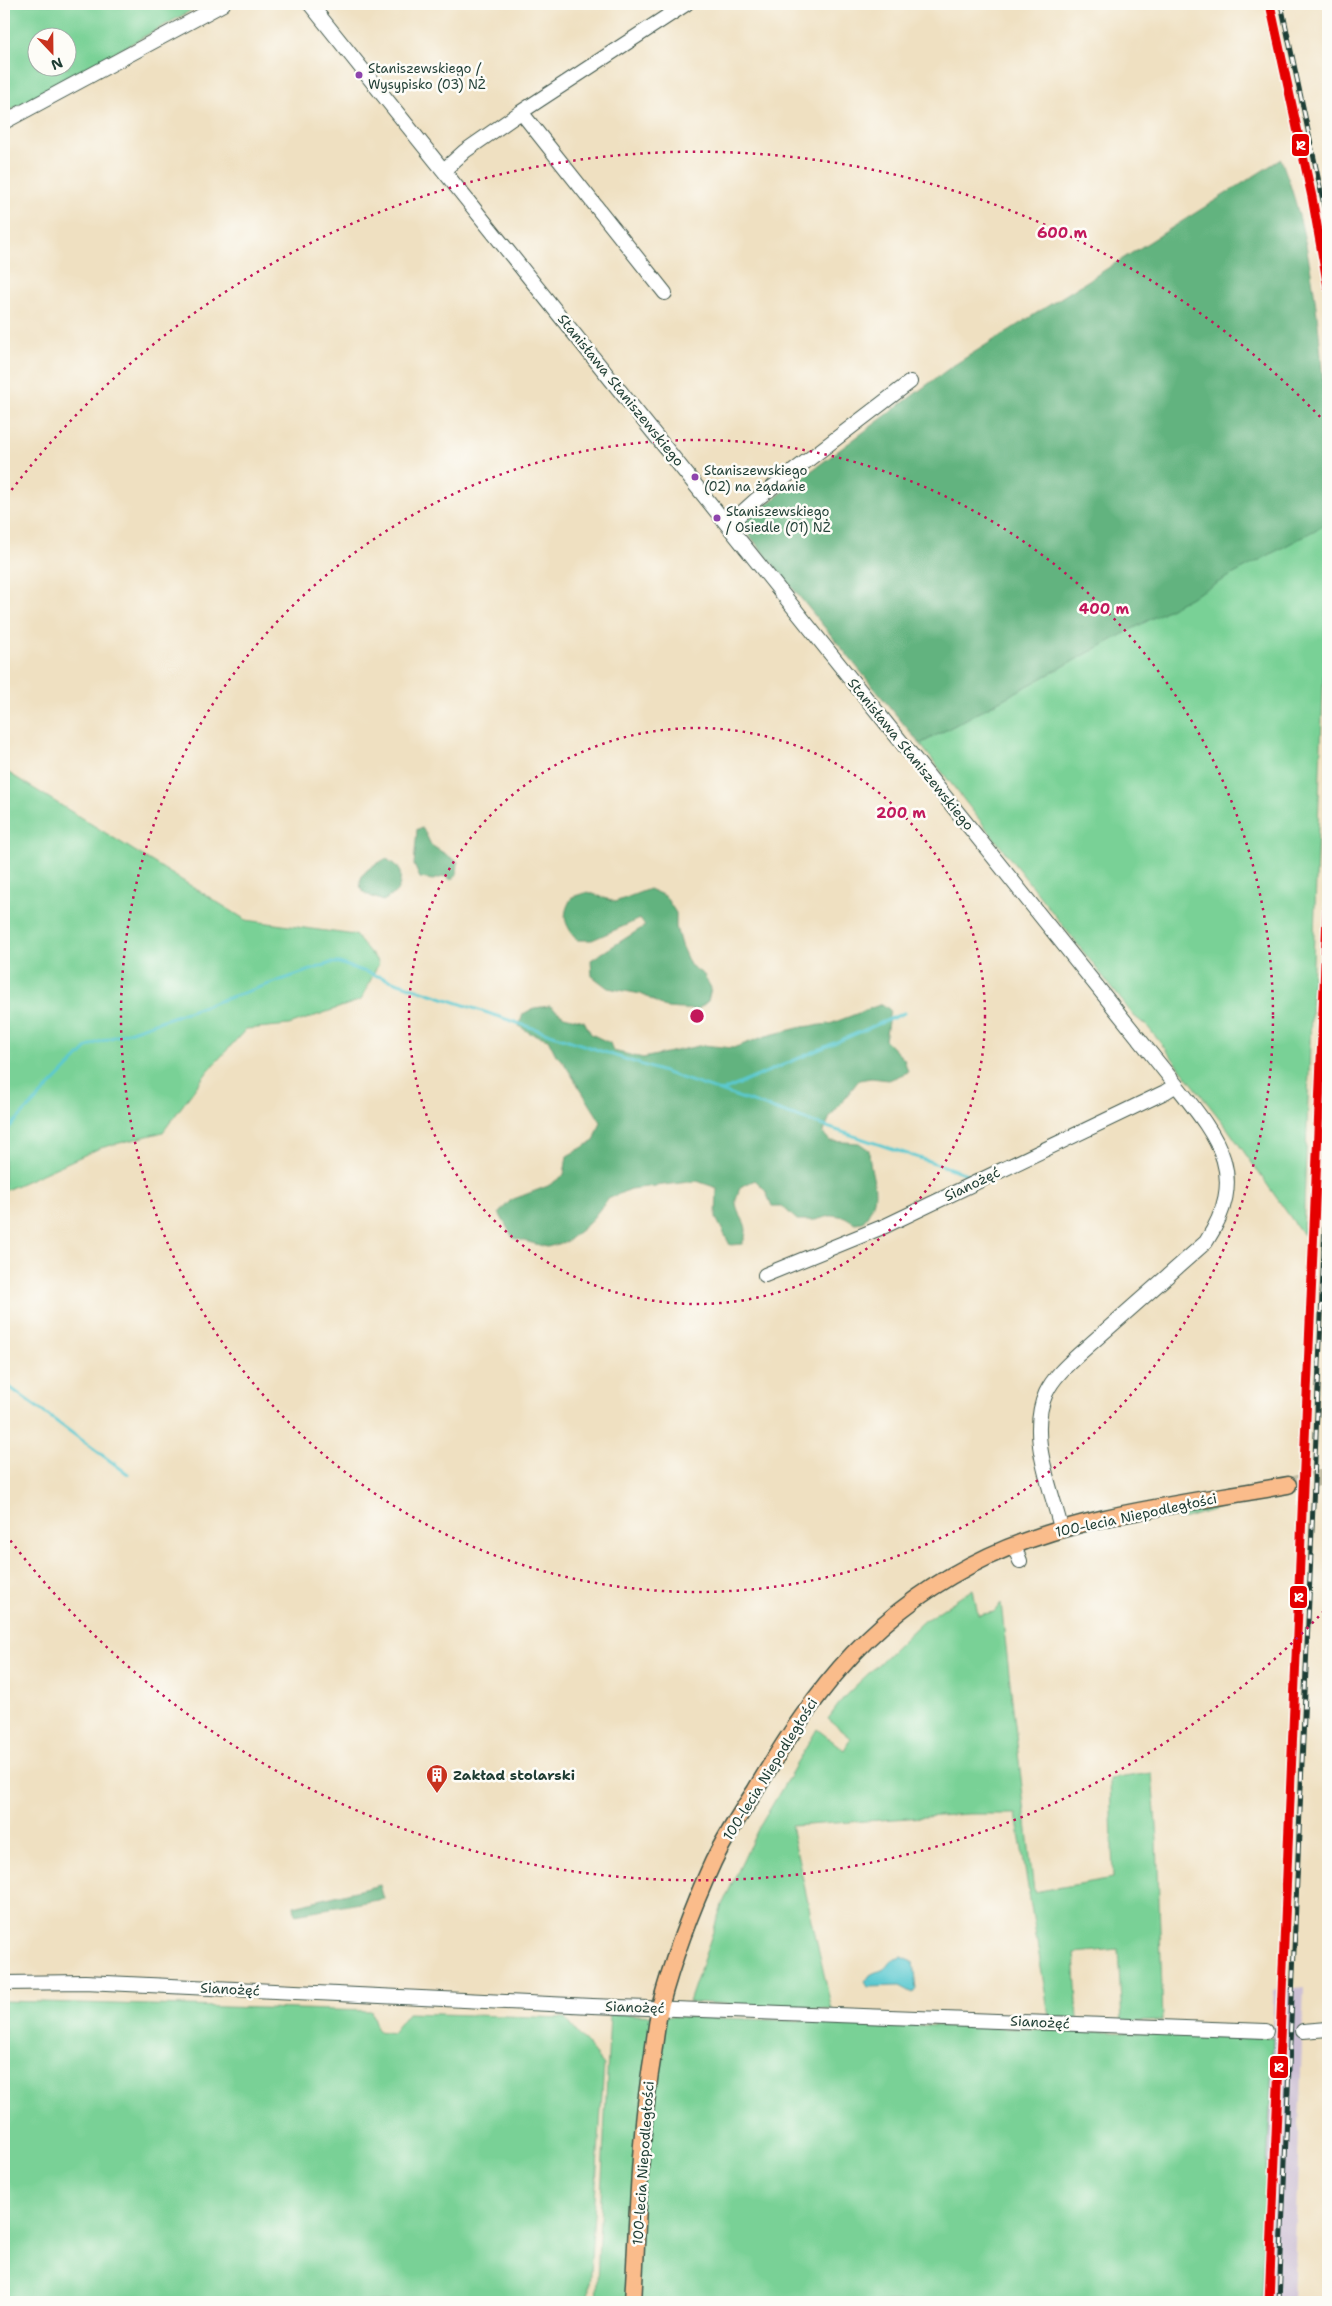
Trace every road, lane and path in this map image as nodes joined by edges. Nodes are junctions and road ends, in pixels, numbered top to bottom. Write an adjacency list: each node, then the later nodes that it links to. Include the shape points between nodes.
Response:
1 (223, 4): 5 (street)
2 (310, 4): 6 (street, Stanisława Staniszewskiego)
3 (686, 4): 4 (street)
4 (521, 112): 6 (street, via 465,151); 7 (street)
5 (4, 122)
6 (444, 170): 9 (street, Stanisława Staniszewskiego)
7 (665, 293)
8 (910, 382): 9 (street, via 757,499)
9 (728, 525): 10 (street, Stanisława Staniszewskiego)
10 (1176, 1085): 11 (street, Sianożęć, via 885,1226); 13 (street, Stanisława Staniszewskiego, via 1220,1148 1227,1175 1226,1200 1219,1221 1206,1242 1078,1354 1059,1373 1046,1394 1039,1425 1042,1454)
11 (765, 1275)
12 (1288, 1485): 13 (main road, 100-lecia Niepodległości)
13 (1061, 1528): 14 (main road, 100-lecia Niepodległości)
14 (1014, 1546): 15 (street); 17 (main road, 100-lecia Niepodległości, via 967,1567 911,1600 851,1656 804,1711 714,1861 689,1921)
15 (1020, 1561)
16 (4, 1983): 17 (street, Sianożęć, via 85,1982)
17 (660, 2008): 19 (street, Sianożęć); 21 (main road, 100-lecia Niepodległości, via 643,2136)
18 (1328, 2029): 20 (street)
19 (1266, 2031)
20 (1303, 2031)
21 (633, 2302)

